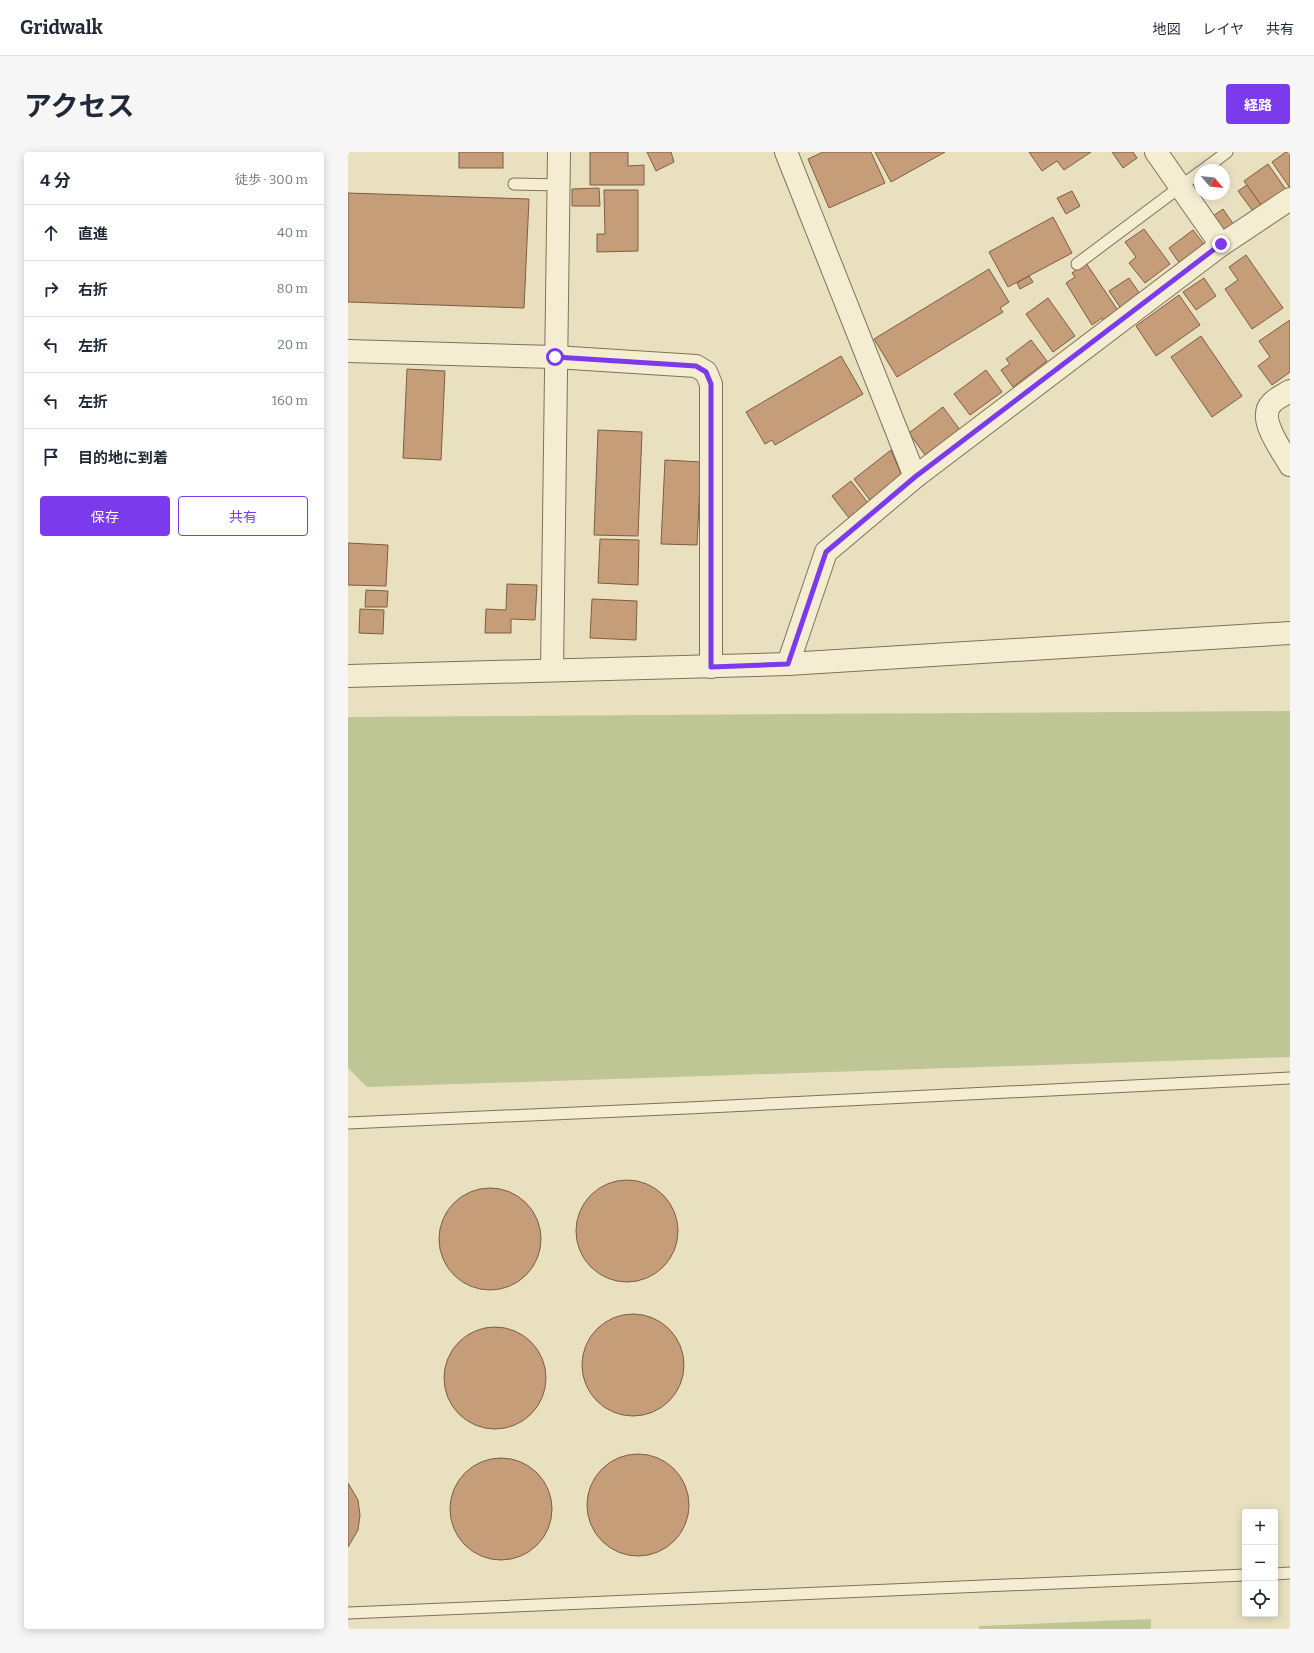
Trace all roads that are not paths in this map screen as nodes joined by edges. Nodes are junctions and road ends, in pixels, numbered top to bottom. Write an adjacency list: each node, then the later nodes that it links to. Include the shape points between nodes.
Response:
1 (559, 152): 8 (street)
2 (786, 152): 17 (street)
3 (1156, 152): 9 (street)
4 (1227, 152): 5 (lane)
5 (1211, 164)
6 (1194, 176): 9 (lane)
7 (514, 184): 8 (lane)
8 (559, 185): 14 (street)
9 (1181, 186): 11 (street); 12 (lane)
10 (1290, 199): 11 (street)
11 (1221, 244): 17 (street)
12 (1077, 264)
13 (348, 351): 14 (street)
14 (555, 357): 20 (street, via 696,366 706,372 711,384); 21 (street)
15 (1290, 391): 16 (street, via 1271,404 1266,414 1268,426)
16 (1290, 465)
17 (915, 477): 19 (street, via 826,552)
18 (1290, 633): 19 (street)
19 (788, 664): 20 (street)
20 (711, 667): 21 (street)
21 (552, 670): 22 (street)
22 (348, 676)
23 (1290, 1078): 24 (lane)
24 (348, 1123)
25 (1290, 1573): 26 (lane)
26 (1278, 1574)
27 (1242, 1575): 28 (lane)
28 (348, 1613)

